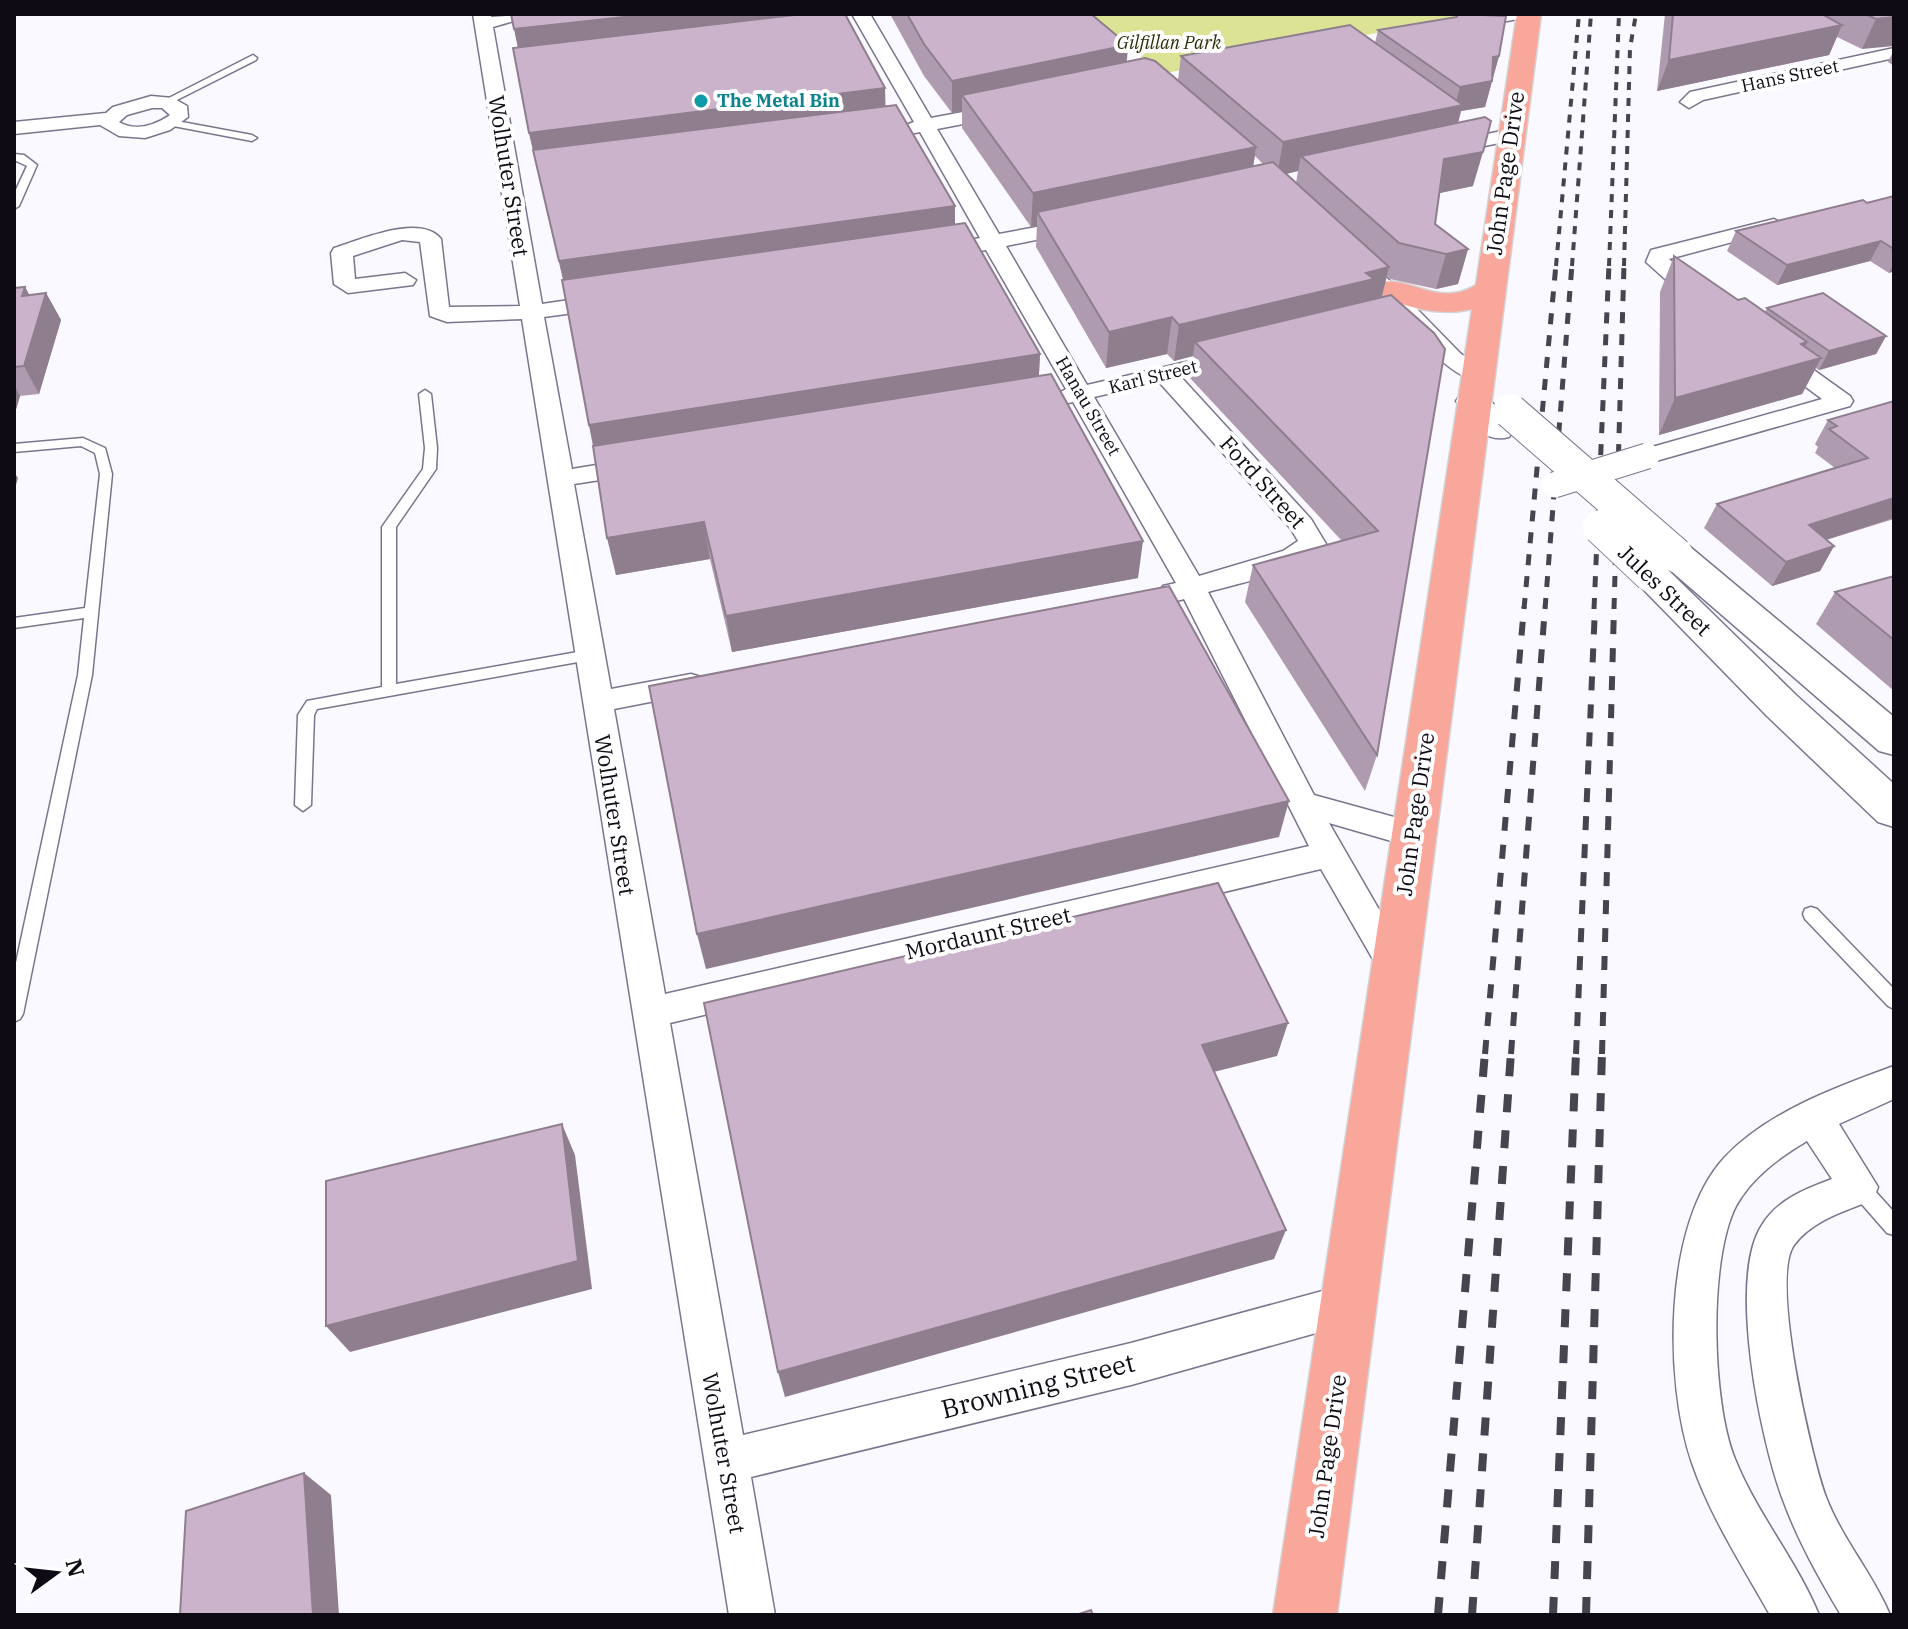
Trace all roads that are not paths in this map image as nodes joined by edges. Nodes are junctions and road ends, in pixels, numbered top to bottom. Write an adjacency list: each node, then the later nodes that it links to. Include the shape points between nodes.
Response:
1 (529, 14): 4 (street)
2 (1518, 14): 6 (street)
3 (1529, 14): 22 (main road, John Page Drive)
4 (482, 19): 36 (street, Wolhuter Street, via 500,72)
5 (862, 25): 18 (street, Hanau Street)
6 (1440, 28)
7 (1832, 47): 10 (street)
8 (1894, 53): 10 (street, Hans Street)
9 (253, 58): 12 (lane)
10 (1858, 61): 11 (street); 13 (street, Hans Street)
11 (1882, 72)
12 (166, 102): 15 (street, via 134,105); 16 (street, via 180,110)
13 (1689, 102)
14 (1031, 105): 18 (street)
15 (111, 118): 16 (street, via 115,130 127,132); 19 (street)
16 (171, 123): 21 (lane)
17 (1453, 124): 22 (street)
18 (926, 127): 20 (street); 28 (street, Hanau Street)
19 (14, 128)
20 (880, 132)
21 (252, 138)
22 (1494, 138): 23 (street); 33 (main road, John Page Drive)
23 (1419, 154)
24 (14, 157): 25 (lane, via 32,165)
25 (14, 206)
26 (1796, 220): 35 (street, via 1666,251 1657,262)
27 (1097, 222): 28 (street)
28 (994, 245): 29 (street); 43 (street, Hanau Street)
29 (918, 256)
30 (1353, 258): 32 (street, Jules Street)
31 (405, 280): 36 (street, via 348,286 342,253 401,234 421,234 430,239 441,314)
32 (1387, 289): 33 (main road, via 1444,303); 37 (street, Jules Street)
33 (1489, 290): 44 (main road, John Page Drive)
34 (625, 298): 36 (street)
35 (1718, 311)
36 (530, 312): 48 (street, Wolhuter Street)
37 (1411, 313): 38 (street); 44 (street, Jules Street)
38 (1380, 321)
39 (1755, 338): 49 (street, bridge, via 1841,401)
40 (1211, 363): 41 (street, Karl Street)
41 (1165, 374): 43 (street, Karl Street); 51 (street, Ford Street, via 1302,525 1313,544 1293,557)
42 (425, 394): 58 (lane, via 428,474 389,527)
43 (1082, 394): 45 (street, Karl Street); 51 (street, Hanau Street)
44 (1482, 395): 49 (main road, Jules Street); 65 (main road, John Page Drive)
45 (1036, 401)
46 (14, 448): 53 (lane, via 83,442 101,451 106,474)
47 (667, 462): 48 (street)
48 (559, 479): 55 (street, Wolhuter Street)
49 (1568, 480): 50 (main road, Jules Street, bridge)
50 (1664, 565): 57 (main road, Jules Street); 60 (main road, Jules Street)
51 (1193, 589): 52 (street, Ford Street); 62 (street, Hanau Street)
52 (1148, 598)
53 (90, 612): 54 (lane); 71 (lane, via 85,675)
54 (14, 623)
55 (589, 655): 58 (lane); 59 (street, Wolhuter Street)
56 (721, 678): 59 (street)
57 (1834, 688): 60 (main road); 61 (main road, Jules Street)
58 (389, 690): 63 (lane, via 312,705 306,715)
59 (596, 702): 70 (street, Wolhuter Street)
60 (1781, 705): 64 (main road, Jules Street)
61 (1894, 740)
62 (1304, 804): 65 (street); 66 (street, Hanau Street)
63 (303, 805)
64 (1894, 810)
65 (1412, 834): 68 (main road, John Page Drive)
66 (1329, 854): 68 (street, Hanau Street); 70 (street, Mordaunt Street)
67 (1811, 914): 69 (lane)
68 (1394, 965): 76 (main road, John Page Drive)
69 (1894, 1001)
70 (648, 1013): 77 (street, Wolhuter Street)
71 (14, 1014)
72 (1894, 1082): 73 (street)
73 (1813, 1117): 74 (street); 80 (street, via 1762,1150 1735,1174 1718,1199 1694,1303 1698,1375 1713,1460)
74 (1859, 1187): 75 (lane); 81 (street, via 1796,1213 1772,1243 1764,1287 1789,1448 1805,1499)
75 (1894, 1226)
76 (1348, 1304): 77 (street, Browning Street, via 1131,1364); 79 (main road, John Page Drive)
77 (726, 1461): 78 (street, Wolhuter Street)
78 (752, 1615)
79 (1305, 1615)
80 (1796, 1615)
81 (1867, 1615)

